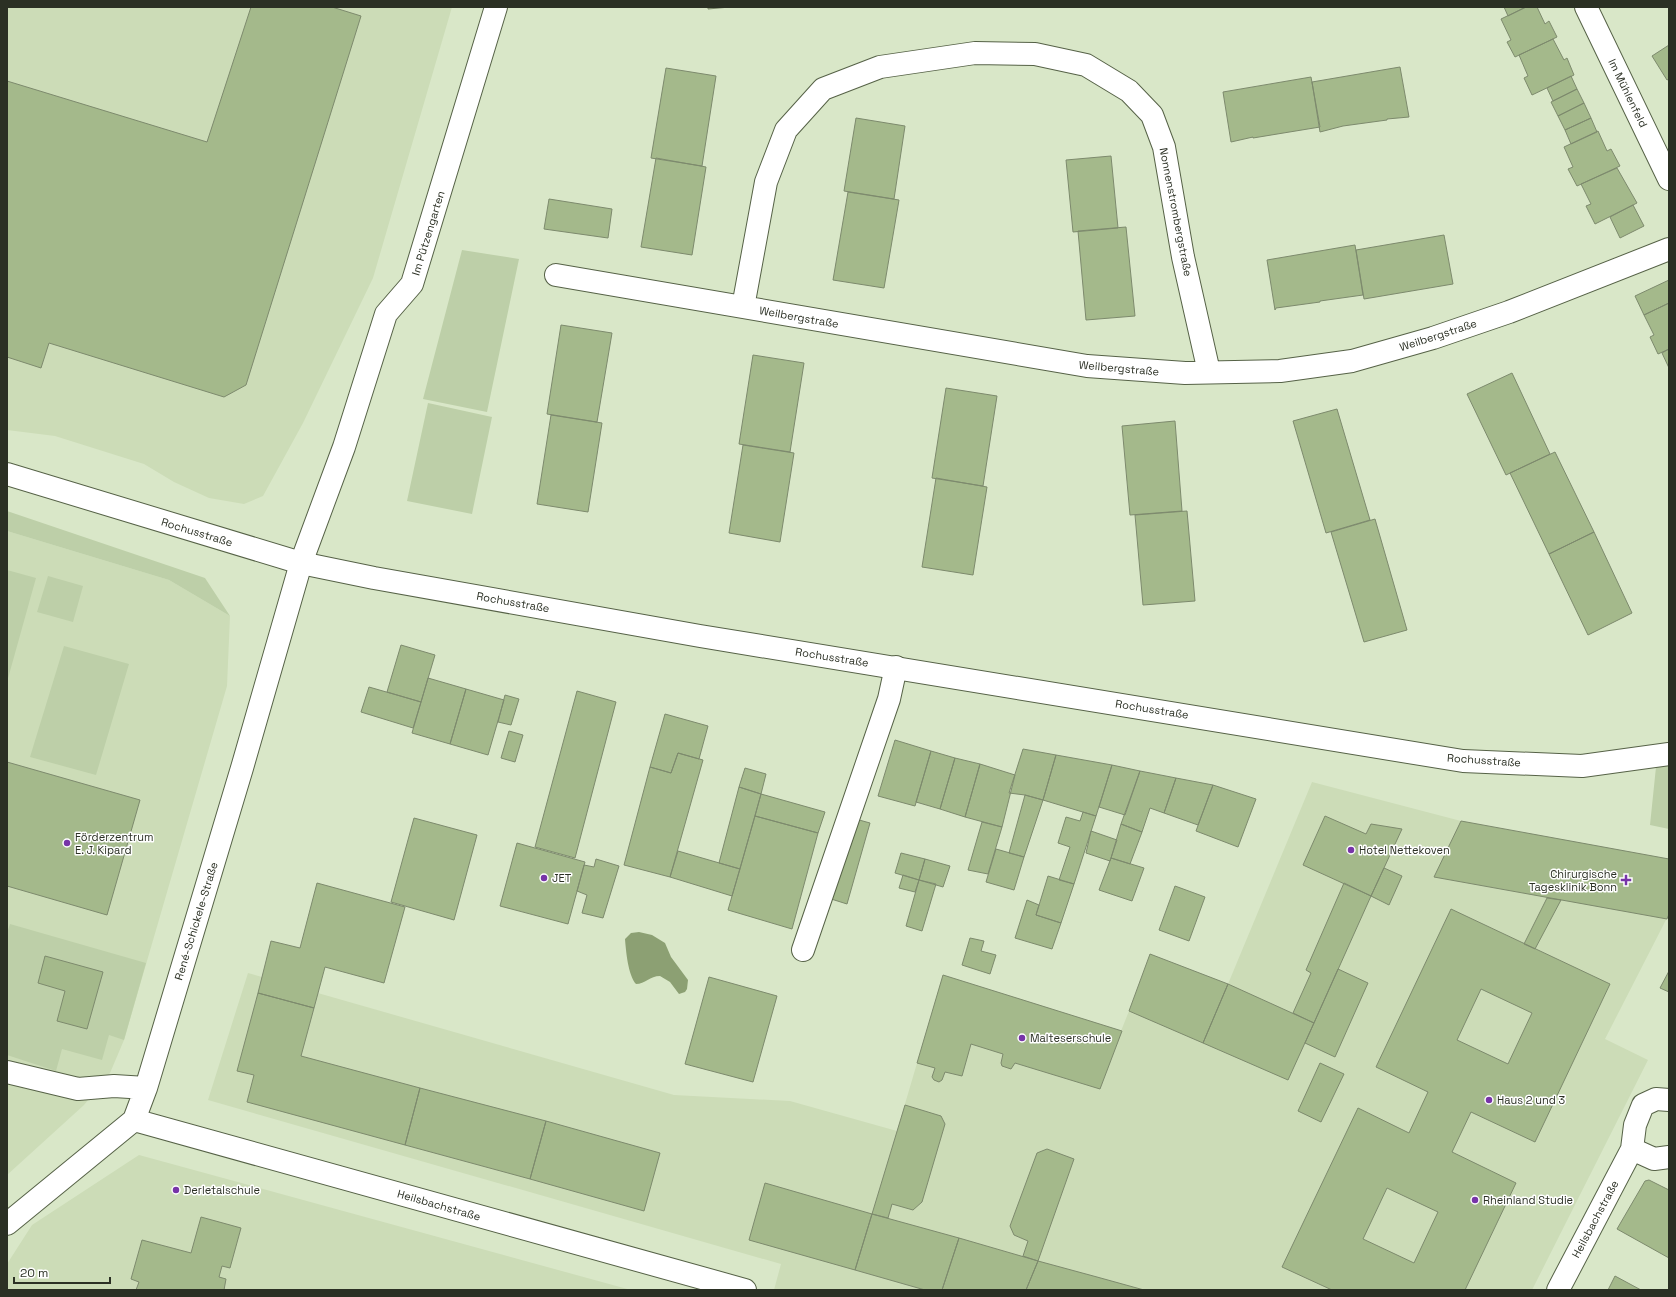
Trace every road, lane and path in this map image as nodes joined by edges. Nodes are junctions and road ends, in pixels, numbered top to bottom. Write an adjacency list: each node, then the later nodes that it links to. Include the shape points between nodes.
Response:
1 (496, 7): 9 (street, Im Pützengarten, via 412,284 386,314 344,447)
2 (1586, 7): 3 (street, Im Mühlenfeld)
3 (1669, 179)
4 (1669, 249): 7 (street, Weilbergstraße, via 1509,312 1433,338 1352,361 1280,371)
5 (556, 275): 6 (street, Weilbergstraße)
6 (743, 307): 7 (street, Weilbergstraße, via 1087,366 1185,373); 7 (street, Nonnenstrombergstraße, via 766,182 786,130 823,89 880,67 975,53 1035,54 1086,65 1130,91 1152,115 1164,147 1183,257)
7 (1209, 372)
8 (7, 474): 9 (street, Rochusstraße)
9 (301, 563): 10 (street, Rochusstraße, via 700,636); 14 (street, René-Schickele-Straße)
10 (896, 668): 11 (street, Rochusstraße, via 1463,760 1582,766); 12 (street, via 889,699)
11 (1669, 754)
12 (803, 950)
13 (7, 1072): 14 (street, via 78,1089 114,1086)
14 (146, 1088): 16 (street, René-Schickele-Straße)
15 (1669, 1100): 17 (street, Heilsbachstraße, via 1656,1099 1643,1104 1635,1125)
16 (134, 1120): 19 (street); 20 (street, Heilsbachstraße)
17 (1632, 1149): 18 (street, via 1654,1159); 21 (street, Heilsbachstraße)
18 (1669, 1157)
19 (7, 1224)
20 (745, 1290)
21 (1558, 1290)

